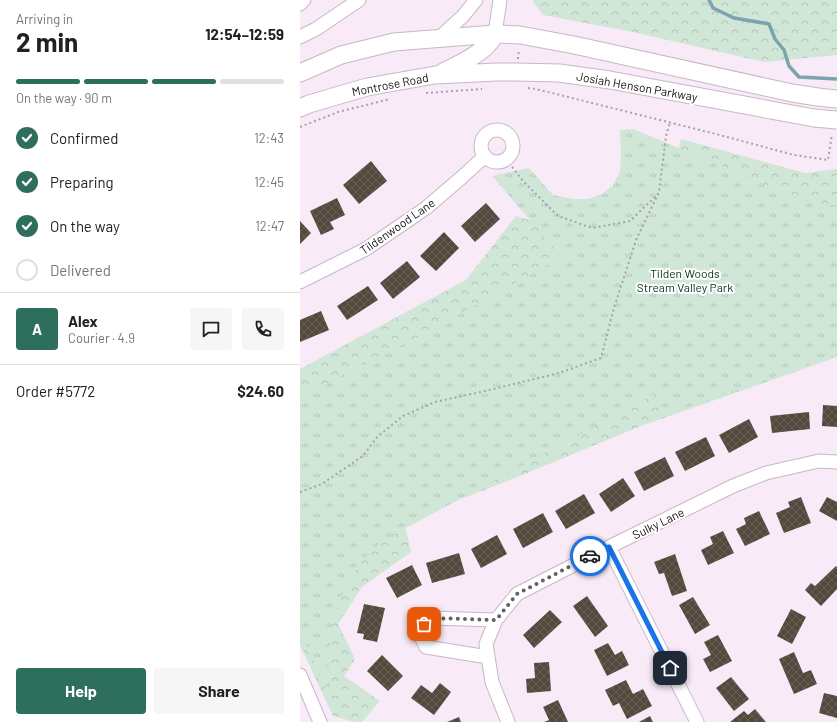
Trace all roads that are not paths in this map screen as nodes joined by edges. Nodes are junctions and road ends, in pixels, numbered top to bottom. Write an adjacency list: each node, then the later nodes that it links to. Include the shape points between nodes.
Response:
1 (304, 0): 5 (street)
2 (358, 0): 7 (street)
3 (476, 0): 8 (street)
4 (500, 0): 6 (street)
5 (300, 4)
6 (495, 34): 8 (main road, Josiah Henson Parkway); 10 (main road, via 490,43 473,56); 11 (main road, Josiah Henson Parkway, via 520,35 792,93)
7 (300, 37)
8 (438, 39): 9 (main road, via 394,42 341,55)
9 (300, 74)
10 (435, 75): 12 (main road, Montrose Road, via 366,87); 13 (main road, Josiah Henson Parkway, bridge, via 538,72 584,76 814,118)
11 (837, 99)
12 (300, 108)
13 (835, 125)
14 (485, 156): 14 (street, via 481,146 485,135 501,130 510,136 513,147 509,157 494,162); 15 (street, Tildenwood Lane, via 426,208 366,249)
15 (300, 282)
16 (837, 462): 17 (street, Sulky Lane, via 819,461 766,473 733,486)
17 (609, 547): 18 (street, Sulky Lane, via 517,594); 23 (street)
18 (496, 620): 19 (street, Sulky Lane, via 486,644); 19 (street, via 431,618 418,631 426,647)
19 (488, 657): 22 (street, Sulky Lane, via 492,682)
20 (300, 675): 21 (street)
21 (320, 722)
22 (508, 722)
23 (697, 722)

